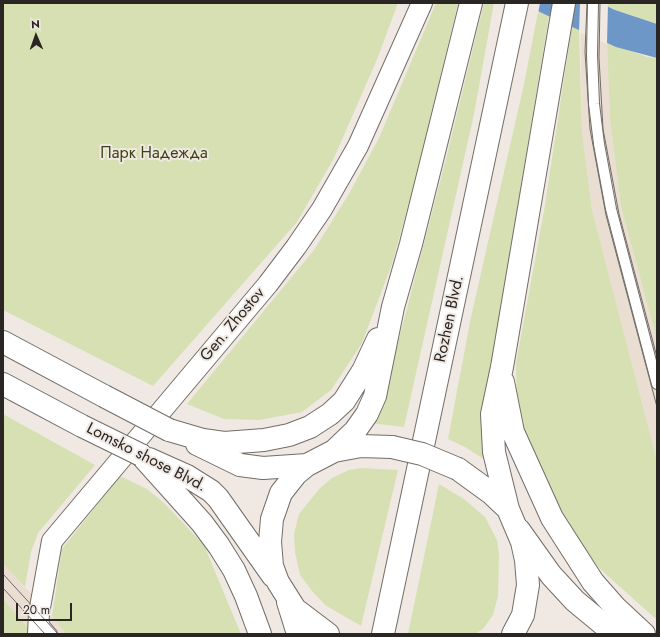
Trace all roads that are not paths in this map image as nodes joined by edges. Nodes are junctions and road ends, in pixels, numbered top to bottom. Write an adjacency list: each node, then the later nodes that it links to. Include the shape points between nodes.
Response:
1 (422, 3): 17 (street, Gen. Zhostov, via 358,146 322,209 296,247 268,284 52,541)
2 (471, 3): 6 (main road)
3 (564, 3): 8 (main road)
4 (593, 3): 10 (lane, via 592,55 598,144 611,209)
5 (516, 11): 22 (main road, Rozhen Blvd.)
6 (393, 307): 11 (main road, via 363,371 344,400 330,414 310,427 264,440 224,442 203,440); 12 (main road, via 375,396 368,414)
7 (3, 342): 11 (main road, bridge)
8 (502, 367): 15 (main road, via 492,414 492,433 498,470); 25 (main road, via 504,393 513,432 552,518 593,582)
9 (3, 384): 13 (main road, Lomsko shose Blvd., bridge)
10 (657, 384)
11 (169, 430): 14 (main road, via 240,465 263,468)
12 (334, 451): 14 (main road); 15 (main road, bridge, via 361,446 392,447 422,454 458,469 491,493)
13 (141, 455): 16 (main road, Lomsko shose Blvd., via 187,476 211,491); 19 (main road, via 202,523 219,546 243,590)
14 (307, 465): 16 (main road, via 281,493 272,519 272,566)
15 (512, 518): 23 (main road, via 526,560 528,585 523,614); 24 (main road, via 556,580 575,601 604,625)
16 (281, 588): 20 (main road); 21 (main road, Lomsko shose Blvd., via 295,609)
17 (38, 626): 18 (lane)
18 (52, 634)
19 (260, 634)
20 (298, 634)
21 (328, 634)
22 (383, 634)
23 (513, 634)
24 (620, 634)
25 (644, 634)

